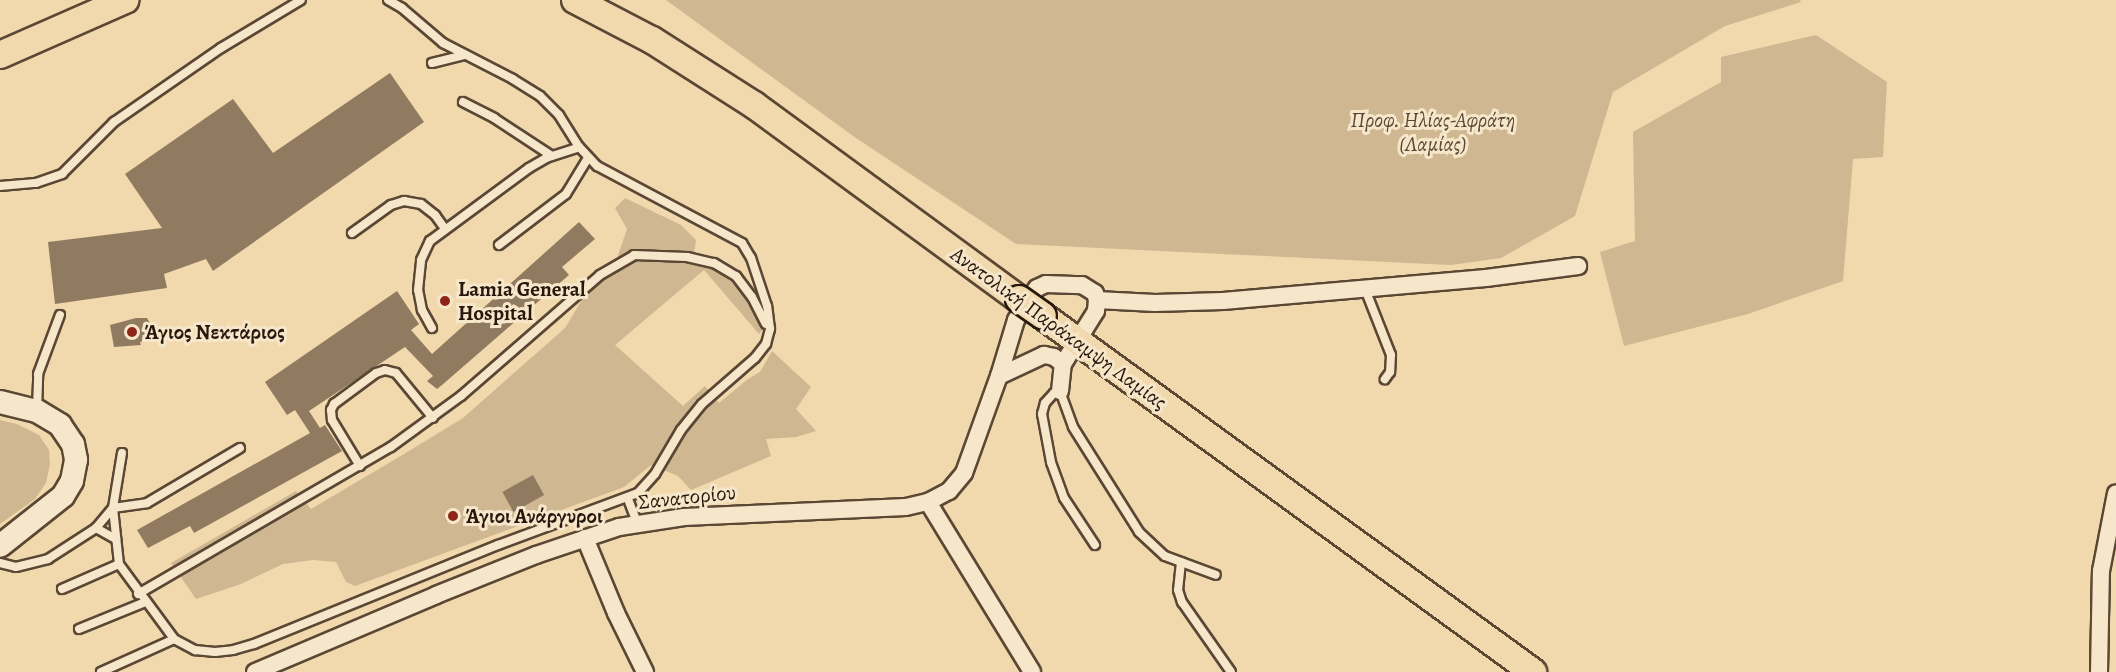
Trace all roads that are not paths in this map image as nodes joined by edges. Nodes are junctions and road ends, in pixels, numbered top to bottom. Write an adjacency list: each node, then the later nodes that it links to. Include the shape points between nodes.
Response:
1 (125, 0): 5 (main road)
2 (301, 0): 14 (lane, via 221,48 114,122 62,174 36,183)
3 (388, 0): 7 (lane, via 443,43)
4 (575, 0): 24 (main road, Ανατολική Παράκαμψη Λαμίας, bridge, via 652,40 754,105)
5 (86, 18): 6 (main road); 9 (main road, via 58,40)
6 (0, 54)
7 (465, 55): 8 (lane); 11 (lane, via 540,96 559,115)
8 (432, 63)
9 (0, 74)
10 (463, 102): 12 (lane)
11 (579, 147): 12 (lane); 13 (lane)
12 (552, 156): 15 (lane, via 529,168)
13 (588, 158): 17 (lane, via 566,194); 23 (lane, via 614,177 742,243 767,306)
14 (0, 186)
15 (445, 229): 16 (lane, via 422,204 404,201 391,205); 22 (lane, via 424,250 419,274 422,310)
16 (352, 233)
17 (499, 245)
18 (1578, 266): 19 (street)
19 (1365, 289): 20 (street, via 1223,301); 27 (lane, via 1391,355 1390,372)
20 (1097, 300): 24 (street, via 1096,311); 26 (street, Σανατορίου, via 1095,293 1082,285 1055,283 1037,288 1016,320)
21 (60, 315): 30 (lane, via 38,374)
22 (432, 328)
23 (770, 333): 31 (lane, via 763,315 736,276 714,263 687,257 634,255 600,275); 36 (lane, via 755,358 702,404 647,485)
24 (1077, 341): 25 (street); 59 (main road, Ανατολική Παράκαμψη Λαμίας)
25 (1063, 364): 26 (street, via 1044,355); 28 (street)
26 (999, 376): 37 (street, Σανατορίου, via 964,473 949,491)
27 (1385, 379)
28 (1060, 391): 43 (lane, via 1051,394 1045,403 1043,430 1058,486); 45 (lane, via 1073,428 1127,515 1152,545)
29 (0, 402): 30 (main road)
30 (37, 411): 44 (main road, via 68,434 75,449 74,477 57,503)
31 (433, 418): 34 (lane); 34 (lane, via 396,373 376,373 331,410 332,420)
32 (240, 448): 38 (lane, via 147,503)
33 (122, 453): 38 (lane)
34 (360, 466): 50 (lane)
35 (2116, 493): 60 (street, via 2101,571)
36 (628, 499): 39 (lane); 53 (lane, via 498,545 254,644 214,652 195,650)
37 (928, 502): 39 (street, Σανατορίου, via 906,507 714,515); 57 (street)
38 (113, 508): 40 (lane); 42 (lane)
39 (637, 523): 41 (street, Σανατορίου)
40 (96, 528): 42 (lane); 46 (lane, via 52,558 16,567)
41 (585, 538): 55 (street, Σανατορίου, via 446,591); 56 (street)
42 (116, 539): 47 (lane)
43 (1095, 545)
44 (0, 546)
45 (1181, 562): 48 (lane); 58 (lane, via 1178,590 1182,602)
46 (0, 563)
47 (118, 564): 49 (lane); 50 (lane)
48 (1215, 574)
49 (62, 589)
50 (138, 594): 51 (lane)
51 (145, 602): 52 (lane); 53 (lane)
52 (79, 629)
53 (174, 639): 54 (lane)
54 (101, 672)
55 (255, 672)
56 (645, 672)
57 (1032, 672)
58 (1231, 672)
59 (1533, 672)
60 (2099, 672)

